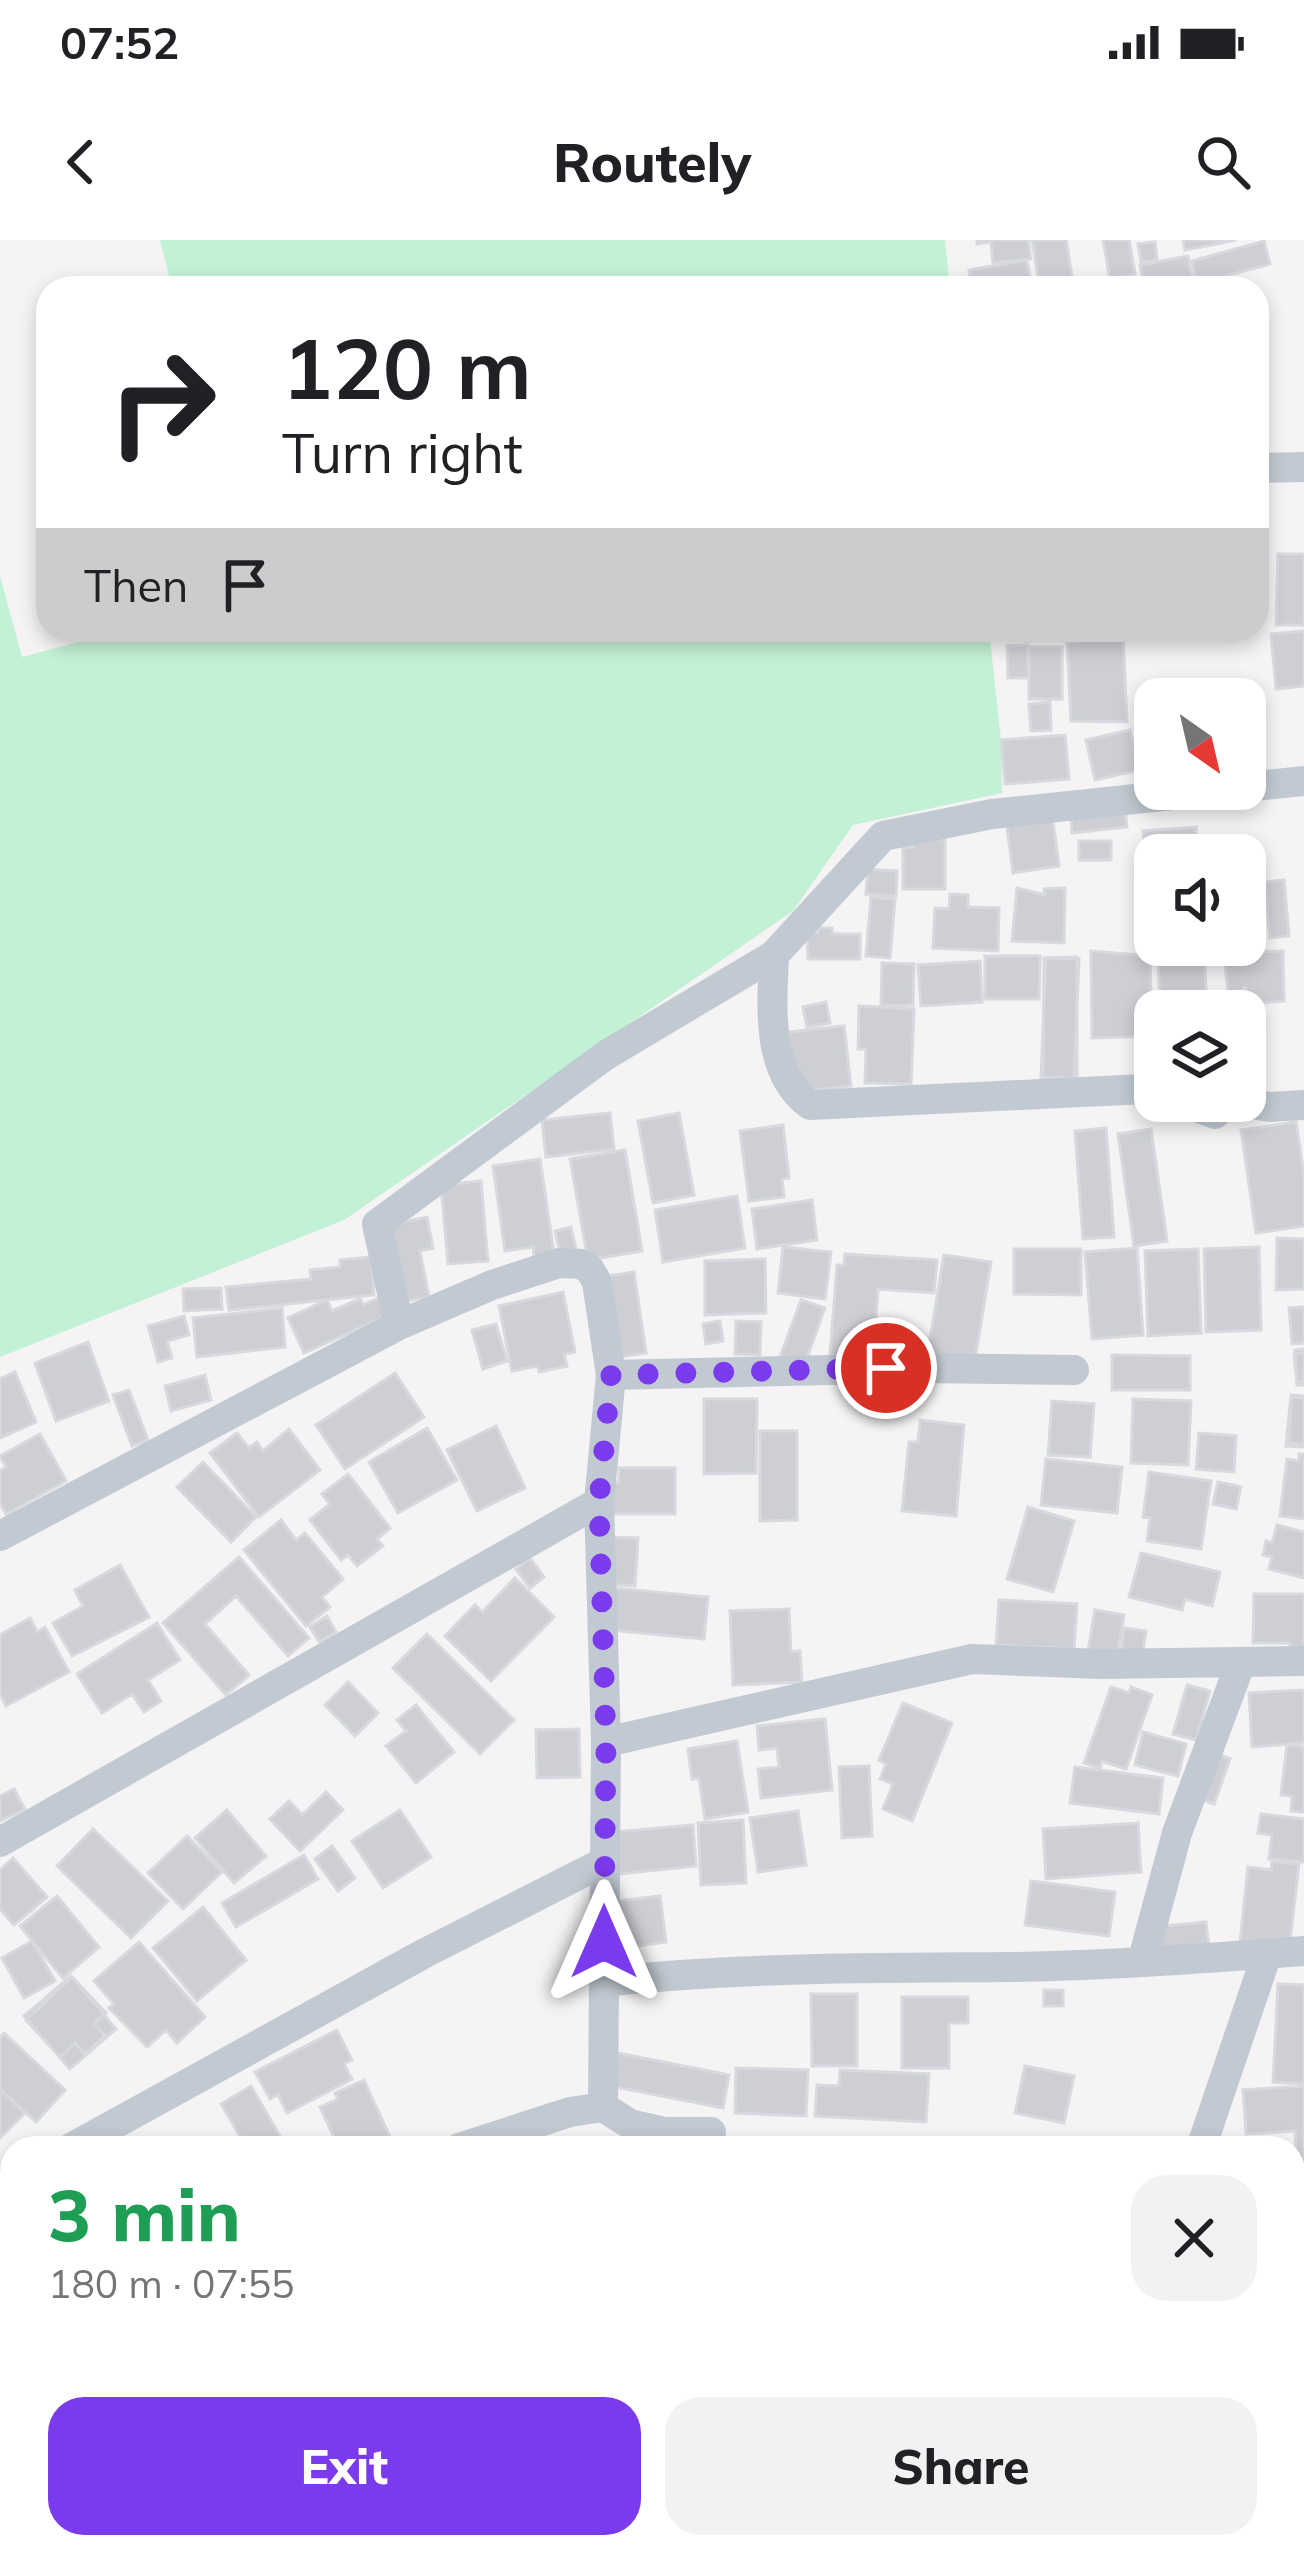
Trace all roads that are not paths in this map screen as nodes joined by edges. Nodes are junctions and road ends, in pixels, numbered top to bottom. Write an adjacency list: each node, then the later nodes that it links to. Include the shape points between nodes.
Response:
1 (1304, 467): 2 (street)
2 (1269, 468)
3 (1304, 781): 4 (street)
4 (1266, 786)
5 (1134, 799): 6 (street, via 883,836)
6 (774, 955): 7 (street, via 777,1053 786,1081 810,1105); 10 (street, via 606,1054 377,1224)
7 (1134, 1090)
8 (1304, 1105): 9 (street)
9 (1266, 1106)
10 (399, 1324): 12 (street, via 492,1285 581,1264 597,1282); 14 (street)
11 (1074, 1370): 12 (street)
12 (611, 1375): 13 (street)
13 (599, 1502): 17 (street); 18 (street)
14 (0, 1536)
15 (1304, 1661): 16 (street)
16 (1241, 1662): 17 (street, via 972,1659); 22 (street, via 1178,1832)
17 (606, 1742): 19 (street)
18 (0, 1842)
19 (604, 1862): 23 (street); 26 (street)
20 (1304, 1951): 21 (street)
21 (1267, 1954): 22 (street); 28 (street)
22 (1143, 1959): 23 (street, via 693,1972)
23 (604, 1982): 24 (street)
24 (602, 2107): 25 (street, via 664,2132); 27 (street)
25 (711, 2132)
26 (93, 2136)
27 (496, 2136)
28 (1205, 2136)

